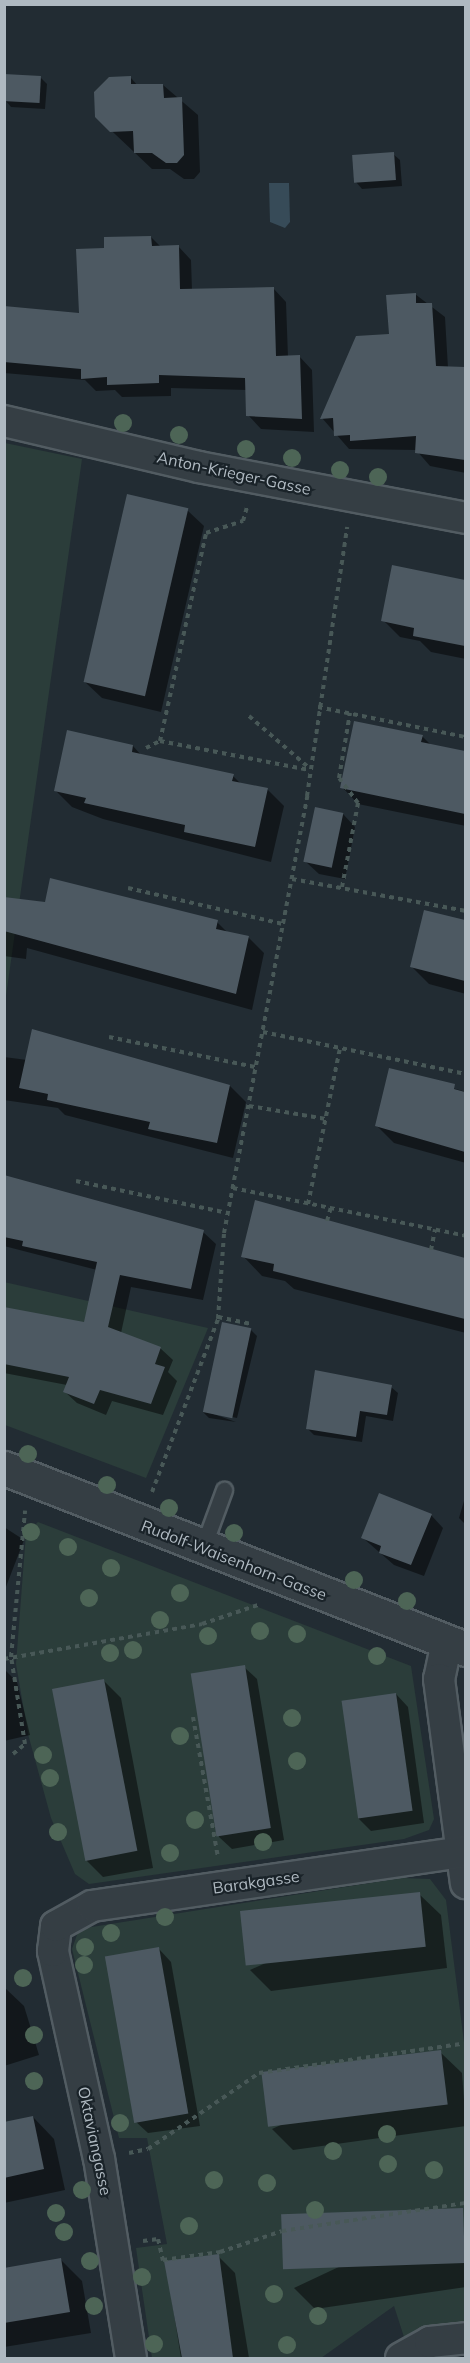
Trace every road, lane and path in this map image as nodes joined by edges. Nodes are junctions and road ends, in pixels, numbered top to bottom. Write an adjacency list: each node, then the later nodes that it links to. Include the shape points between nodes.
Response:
1 (4, 421): 2 (street, Anton-Krieger-Gasse)
2 (255, 478): 3 (street, Anton-Krieger-Gasse); 9 (path, via 243,521 206,533)
3 (352, 496): 4 (street, Anton-Krieger-Gasse); 5 (path)
4 (465, 518)
5 (318, 706): 6 (path); 11 (path)
6 (350, 713): 8 (path); 13 (path, via 339,778 358,803)
7 (249, 716): 11 (path)
8 (465, 737)
9 (160, 741): 10 (path); 11 (path)
10 (146, 748)
11 (308, 769): 12 (path)
12 (292, 879): 13 (path); 16 (path)
13 (342, 887): 15 (path)
14 (128, 888): 16 (path)
15 (465, 911)
16 (283, 924): 17 (path)
17 (263, 1032): 19 (path); 20 (path)
18 (108, 1037): 20 (path)
19 (340, 1048): 21 (path); 23 (path)
20 (255, 1067): 22 (path)
21 (465, 1074)
22 (249, 1106): 23 (path); 25 (path)
23 (326, 1119): 26 (path)
24 (76, 1181): 28 (path)
25 (233, 1188): 26 (path); 28 (path)
26 (308, 1204): 27 (path)
27 (331, 1207): 29 (path); 30 (path)
28 (228, 1213): 33 (path)
29 (327, 1221)
30 (435, 1229): 31 (path); 32 (path)
31 (465, 1236)
32 (431, 1250)
33 (218, 1317): 34 (path); 37 (path)
34 (252, 1324)
35 (16, 1472): 37 (street, Rudolf-Waisenhorn-Gasse); 41 (path)
36 (224, 1490): 38 (lane)
37 (140, 1523): 38 (street, Rudolf-Waisenhorn-Gasse)
38 (203, 1547): 39 (street, Rudolf-Waisenhorn-Gasse)
39 (295, 1583): 40 (street, Rudolf-Waisenhorn-Gasse); 41 (path, via 246,1613)
40 (456, 1646): 45 (street, via 439,1679)
41 (11, 1657): 42 (path); 44 (path, via 25,1744)
42 (4, 1659)
43 (193, 1717): 47 (path)
44 (13, 1754)
45 (461, 1852): 46 (street); 47 (street, Barakgasse)
46 (465, 1883)
47 (224, 1887): 48 (street, Barakgasse, via 92,1906)
48 (56, 1926): 50 (street, Oktaviangasse, via 53,1951)
49 (465, 2043): 50 (path, via 259,2073 148,2149)
50 (99, 2159): 52 (street, Oktaviangasse)
51 (465, 2204): 52 (path, via 282,2231 219,2252 163,2259 158,2240)
52 (116, 2245): 54 (street, Oktaviangasse)
53 (465, 2338): 55 (street, via 430,2342)
54 (131, 2358)
55 (400, 2358)

